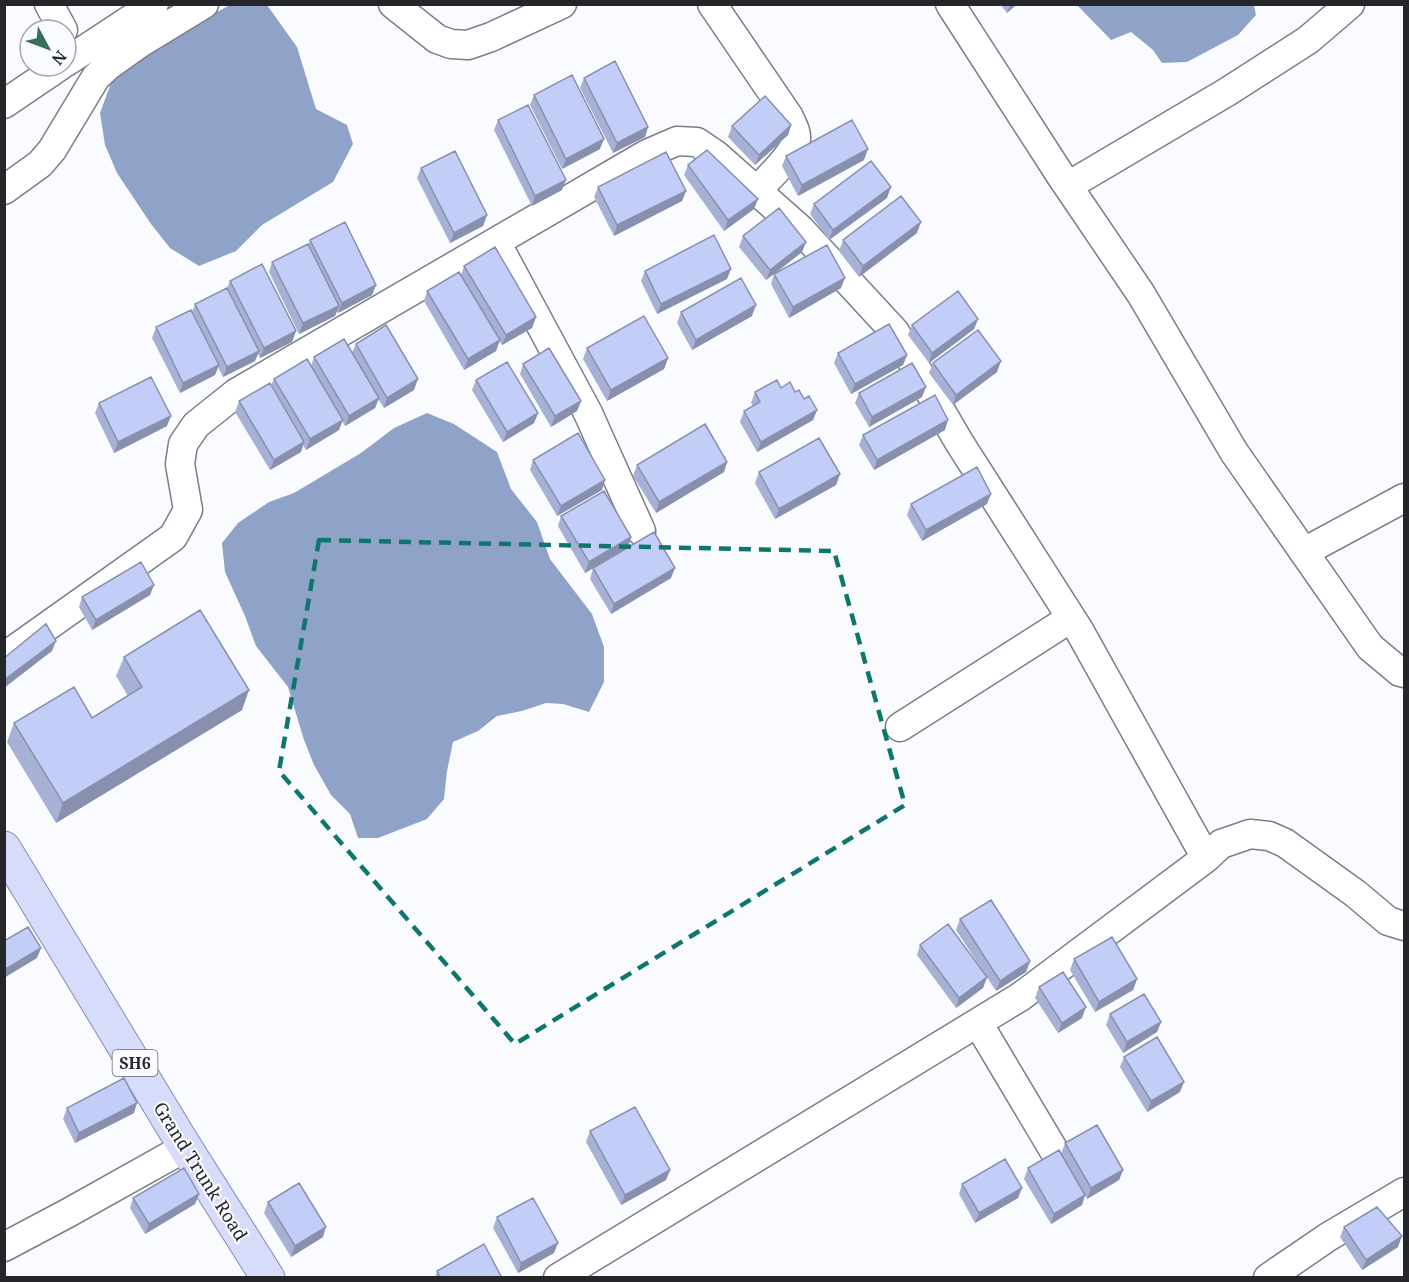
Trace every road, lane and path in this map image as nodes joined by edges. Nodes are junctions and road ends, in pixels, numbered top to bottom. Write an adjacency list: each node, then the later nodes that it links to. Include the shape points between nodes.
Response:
1 (49, 4): 9 (street)
2 (154, 4): 10 (street)
3 (204, 4): 14 (street, via 96,76 52,150 40,164)
4 (393, 4): 5 (street, via 437,39 468,45)
5 (562, 4)
6 (712, 4): 15 (street, via 795,131 792,151)
7 (950, 4): 13 (street)
8 (1350, 4): 13 (street, via 1308,40 1227,93)
9 (57, 18)
10 (78, 49)
11 (37, 78): 12 (street)
12 (4, 104)
13 (1068, 186): 19 (street, via 1141,294 1234,452)
14 (4, 190)
15 (757, 191): 16 (street, via 697,142 677,141 647,154); 20 (street, via 800,229 895,332 959,442)
16 (496, 242): 18 (street, via 588,413); 21 (street, via 236,393 196,425 183,444 180,464 188,510 173,537)
17 (1404, 498): 19 (street)
18 (641, 531)
19 (1304, 552): 22 (street, via 1370,647)
20 (1071, 618): 23 (street); 25 (street)
21 (4, 657)
22 (1404, 673)
23 (900, 728)
24 (4, 848): 28 (main road, Grand Trunk Road / SH6)
25 (1206, 858): 26 (street, via 1221,844 1250,834 1269,836 1285,843 1388,921); 27 (street, via 1020,997)
26 (1404, 926)
27 (978, 1023): 29 (street); 32 (street)
28 (186, 1147): 31 (street); 33 (main road, Grand Trunk Road / SH6)
29 (1062, 1164)
30 (1404, 1192): 34 (street)
31 (4, 1247)
32 (569, 1274)
33 (268, 1278)
34 (1268, 1278)

